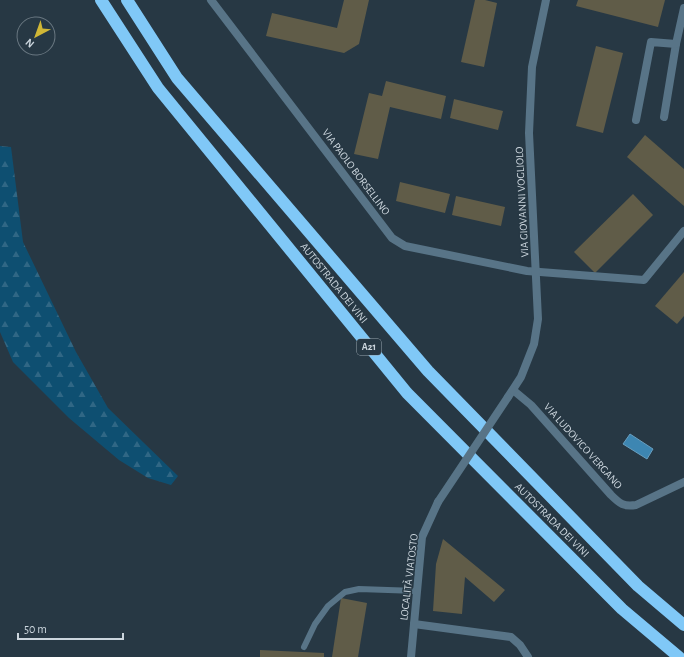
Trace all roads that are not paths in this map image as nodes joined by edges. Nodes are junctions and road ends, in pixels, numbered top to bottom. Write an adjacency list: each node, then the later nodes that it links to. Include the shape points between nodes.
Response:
1 (101, 0): 20 (highway, AUTOSTRADA DEI VINI / A21, via 158,88 407,393 622,609)
2 (127, 0): 16 (highway, AUTOSTRADA DEI VINI / A21, via 178,78 428,371 638,586)
3 (211, 0): 10 (street, VIA PAOLO BORSELLINO, via 392,238 405,246)
4 (546, 0): 10 (street, VIA GIOVANNI VOGLIOLO, via 532,68 529,126)
5 (684, 8): 6 (street)
6 (676, 44): 7 (street); 8 (street, via 651,42)
7 (664, 117)
8 (636, 120)
9 (684, 231): 10 (street, VIA PAOLO BORSELLINO, via 644,280)
10 (536, 272): 11 (street, VIA GIOVANNI VOGLIOLO, via 538,319 534,344 521,377)
11 (510, 394): 12 (street, VIA LUDOVICO VERGANO, via 531,405 611,495 623,505 636,505); 13 (street, VIA GIOVANNI VOGLIOLO, bridge)
12 (684, 482)
13 (438, 502): 14 (street, LOCALITÀ VIATOSTO, via 422,537)
14 (417, 591): 15 (street, LOCALITÀ VIATOSTO); 17 (lane, via 359,589 344,592 328,606)
15 (414, 624): 18 (street, LOCALITÀ VIATOSTO); 19 (street, via 511,637)
16 (684, 625)
17 (304, 646)
18 (411, 657)
19 (528, 657)
20 (679, 657)

